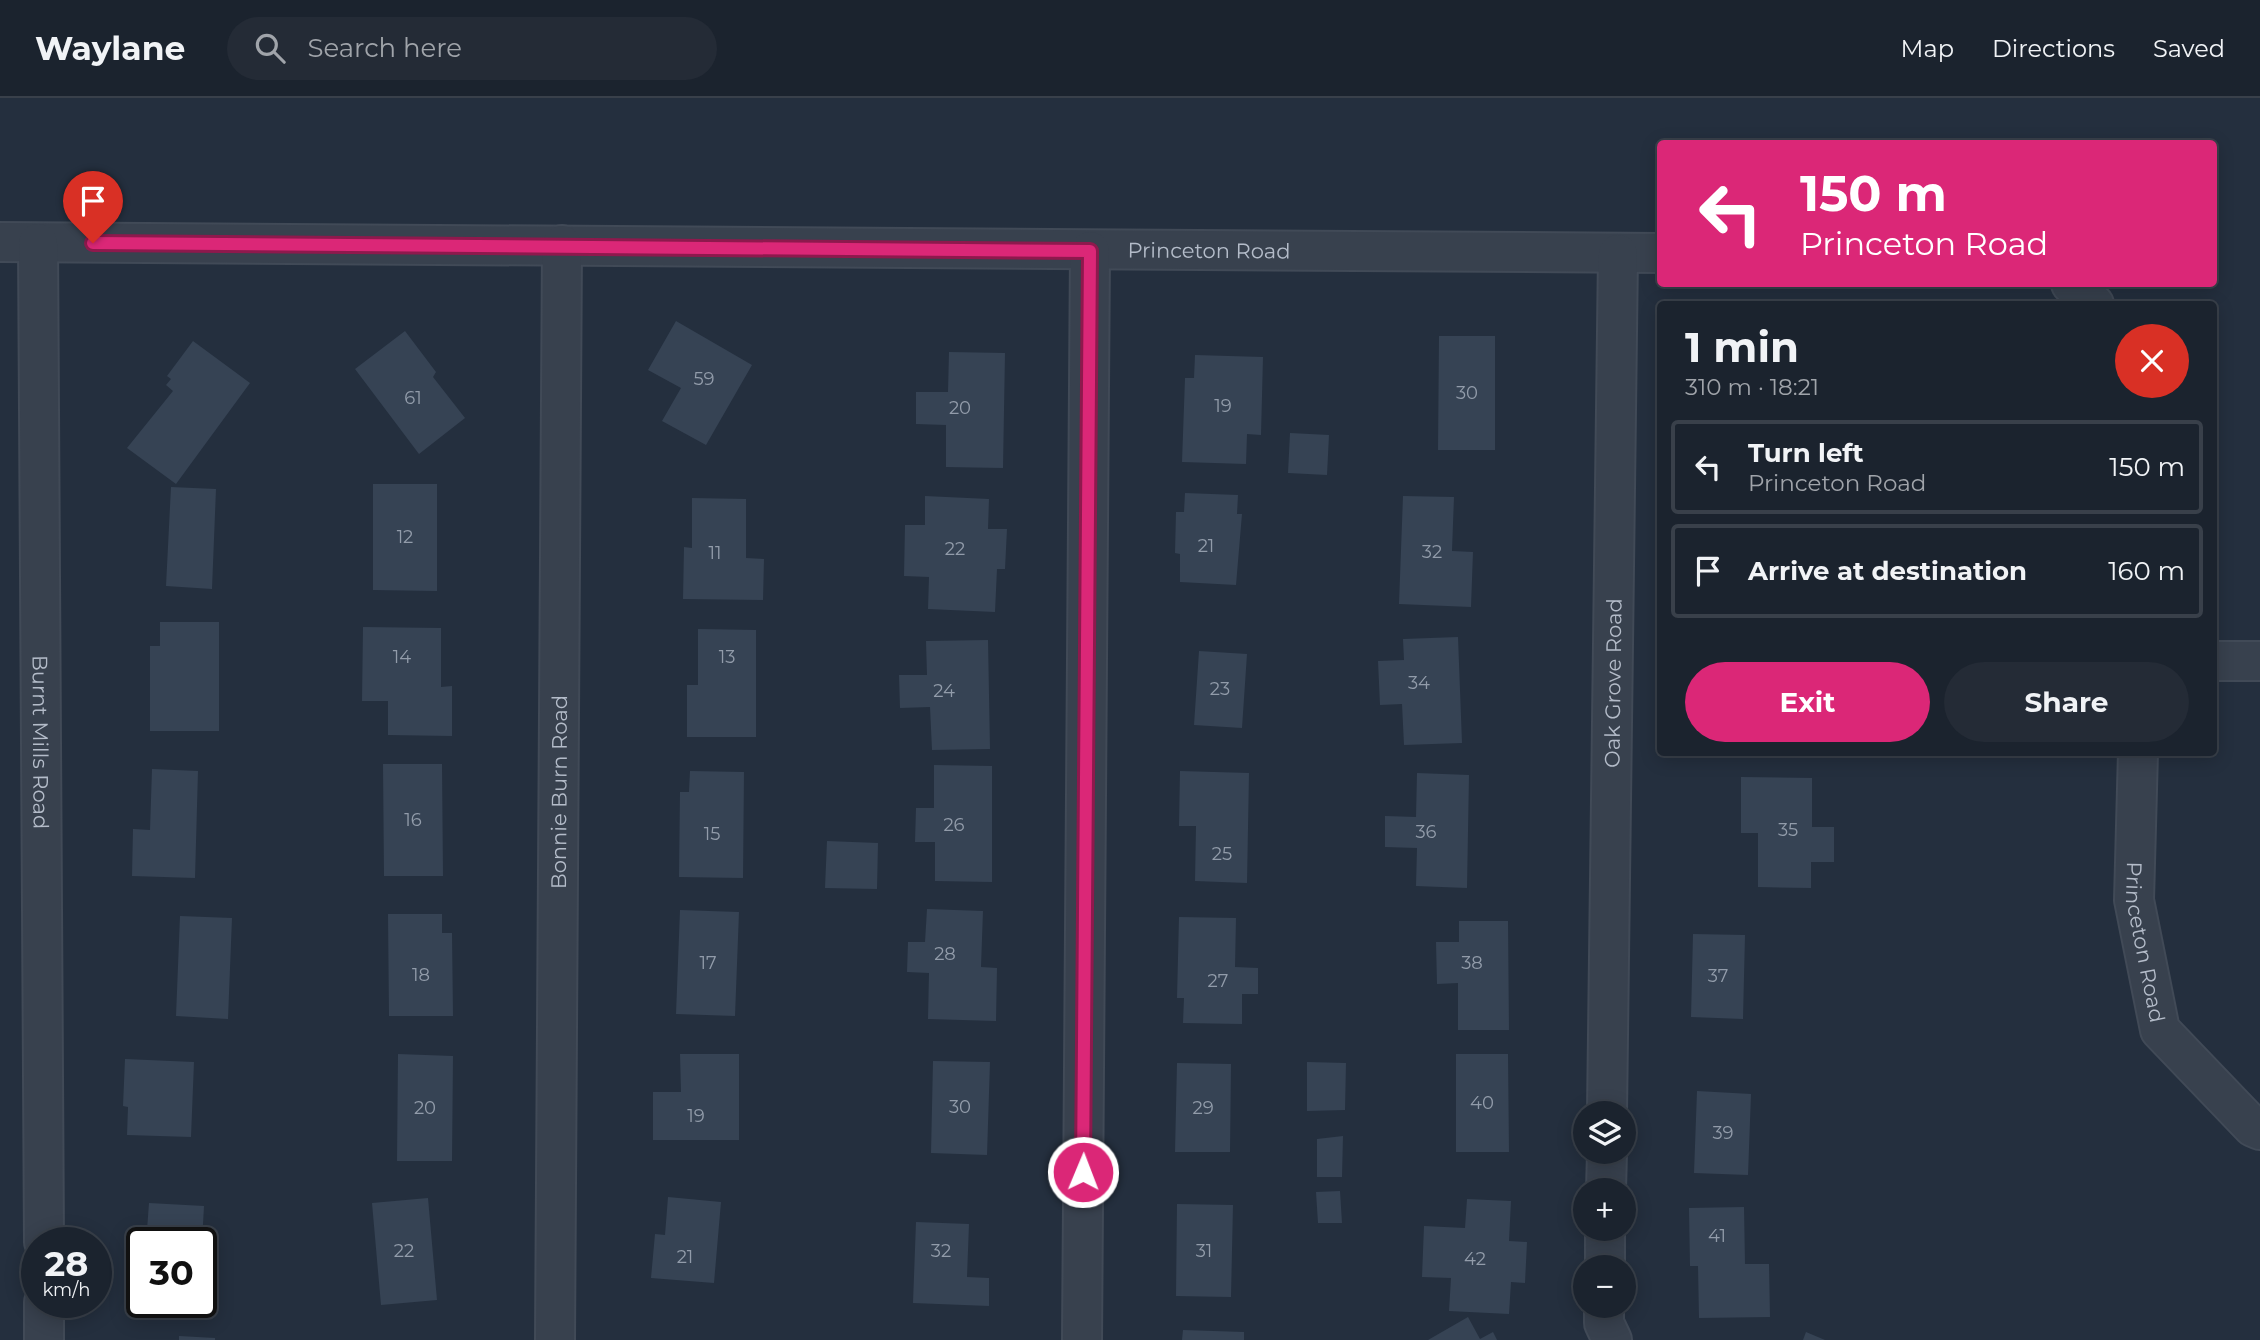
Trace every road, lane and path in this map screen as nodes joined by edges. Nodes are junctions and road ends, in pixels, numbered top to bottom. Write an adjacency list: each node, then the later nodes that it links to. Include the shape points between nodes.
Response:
1 (0, 242): 2 (street, Princeton Road)
2 (38, 243): 3 (street, Princeton Road); 14 (street, Burnt Mills Road)
3 (562, 245): 4 (street, Princeton Road); 18 (street, Bonnie Burn Road)
4 (1090, 251): 6 (street, Princeton Road); 19 (street)
5 (1657, 253): 6 (street, Princeton Road)
6 (1618, 254): 12 (street, Oak Grove Road)
7 (2074, 287): 8 (street)
8 (2091, 301)
9 (2217, 661): 10 (street)
10 (2260, 661)
11 (2138, 756): 13 (street, Princeton Road, via 2134,900 2160,1030)
12 (1607, 1101)
13 (2260, 1130)
14 (44, 1227)
15 (44, 1318): 17 (street)
16 (1604, 1318): 20 (street)
17 (44, 1340)
18 (555, 1340)
19 (1082, 1340)
20 (1612, 1340)

